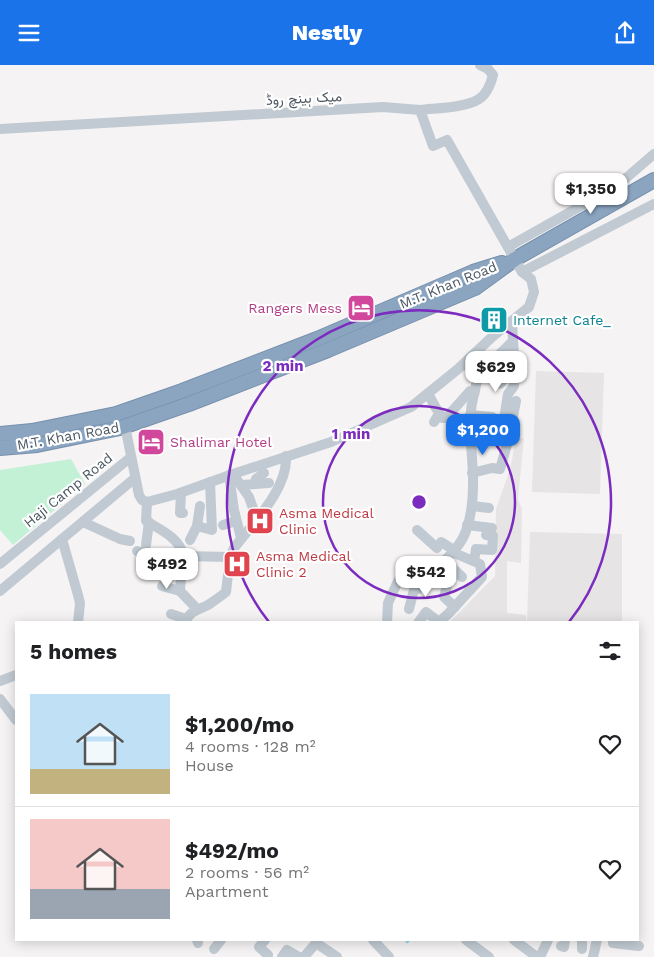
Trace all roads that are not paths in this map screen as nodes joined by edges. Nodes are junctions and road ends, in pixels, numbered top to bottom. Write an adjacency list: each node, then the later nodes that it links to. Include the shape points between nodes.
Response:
1 (480, 65): 2 (street, میک ہینچ روڈ, via 493,75 491,84 480,99)
2 (420, 110): 3 (street, میک ہینچ روڈ, via 383,107); 7 (street, via 433,146 447,140)
3 (0, 129)
4 (654, 154): 7 (street, via 618,185)
5 (654, 180): 7 (highway, via 546,242)
6 (654, 204): 8 (street)
7 (511, 253): 8 (street); 23 (highway, M.T. Khan Road, via 475,287 320,353); 25 (highway, M.T. Khan Road, via 324,336 182,391 116,414)
8 (522, 272): 9 (street, via 531,279 534,292 529,307)
9 (512, 321): 10 (street); 11 (street)
10 (513, 341): 12 (street); 13 (street)
11 (465, 363): 14 (street); 16 (street)
12 (515, 367)
13 (485, 369): 15 (street, via 477,380); 20 (street, via 500,384 505,377 514,377)
14 (473, 373)
15 (474, 393): 19 (street, via 470,391 458,398 446,418 439,420); 21 (street)
16 (428, 394): 19 (street); 28 (street, via 411,407 331,442)
17 (443, 399): 19 (street)
18 (516, 401): 26 (street)
19 (434, 406)
20 (505, 413)
21 (470, 415): 22 (street); 30 (street)
22 (492, 417)
23 (125, 426): 27 (highway, M.T. Khan Road, via 37,445); 29 (street)
24 (494, 430): 26 (street)
25 (0, 434)
26 (509, 435): 30 (street, via 500,469)
27 (0, 448)
28 (286, 456): 31 (street); 42 (street, via 287,465 278,489)
29 (131, 457): 32 (street); 61 (street, Haji Camp Road)
30 (472, 473): 39 (street)
31 (231, 474): 34 (street); 35 (street); 43 (street)
32 (135, 478): 37 (street, via 139,495); 44 (street)
33 (267, 478): 35 (street, via 255,484)
34 (210, 482): 36 (street); 48 (street, via 212,530)
35 (241, 485): 42 (street)
36 (181, 493): 37 (street); 41 (street, via 180,513)
37 (147, 502): 45 (street, via 146,521)
38 (200, 507): 48 (street)
39 (472, 507): 40 (street); 47 (street)
40 (489, 507)
41 (183, 513)
42 (259, 515): 50 (street)
43 (236, 521): 46 (street); 50 (street)
44 (83, 522): 51 (street); 53 (street)
45 (149, 522): 54 (street); 57 (street, via 170,536 179,545)
46 (223, 525)
47 (467, 525): 56 (street, via 462,540); 60 (street, via 493,536 492,550 476,549)
48 (197, 526): 52 (street)
49 (417, 530): 56 (street)
50 (241, 538): 58 (street)
51 (62, 539): 67 (street); 73 (street, via 80,603)
52 (190, 540)
53 (130, 541)
54 (146, 545)
55 (137, 551): 62 (street, via 163,558)
56 (453, 551): 59 (street); 60 (street)
57 (183, 556): 58 (street); 68 (street)
58 (230, 557): 70 (street, via 226,592)
59 (445, 561): 63 (street); 64 (street)
60 (474, 561): 69 (street, via 481,566 482,577)
61 (0, 564)
62 (163, 567)
63 (433, 571): 69 (street, via 446,586 444,597); 71 (street, via 418,589 414,589)
64 (462, 577)
65 (399, 579): 75 (street, via 388,603)
66 (162, 586): 68 (street)
67 (0, 591)
68 (180, 591): 70 (street)
69 (455, 607): 78 (street)
70 (197, 609): 74 (street)
71 (409, 609)
72 (171, 614): 74 (street)
73 (78, 621)
74 (186, 621)
75 (387, 621)
76 (419, 621): 77 (street, via 426,612)
77 (438, 621)
78 (440, 621)
79 (15, 675): 80 (street)
80 (0, 681)
81 (0, 699): 82 (street)
82 (15, 719)
83 (220, 941): 92 (street)
84 (264, 941): 93 (street, via 259,947)
85 (374, 941): 98 (street)
86 (467, 941): 99 (street)
87 (515, 941): 100 (street)
88 (547, 941): 100 (street)
89 (598, 941): 101 (street)
90 (613, 941): 91 (street)
91 (639, 945)
92 (214, 949)
93 (269, 956)
94 (282, 957): 95 (street, via 287,950)
95 (298, 957)
96 (304, 957): 97 (street, via 316,943)
97 (339, 957)
98 (390, 957)
99 (490, 957)
100 (538, 957)
101 (593, 957)

